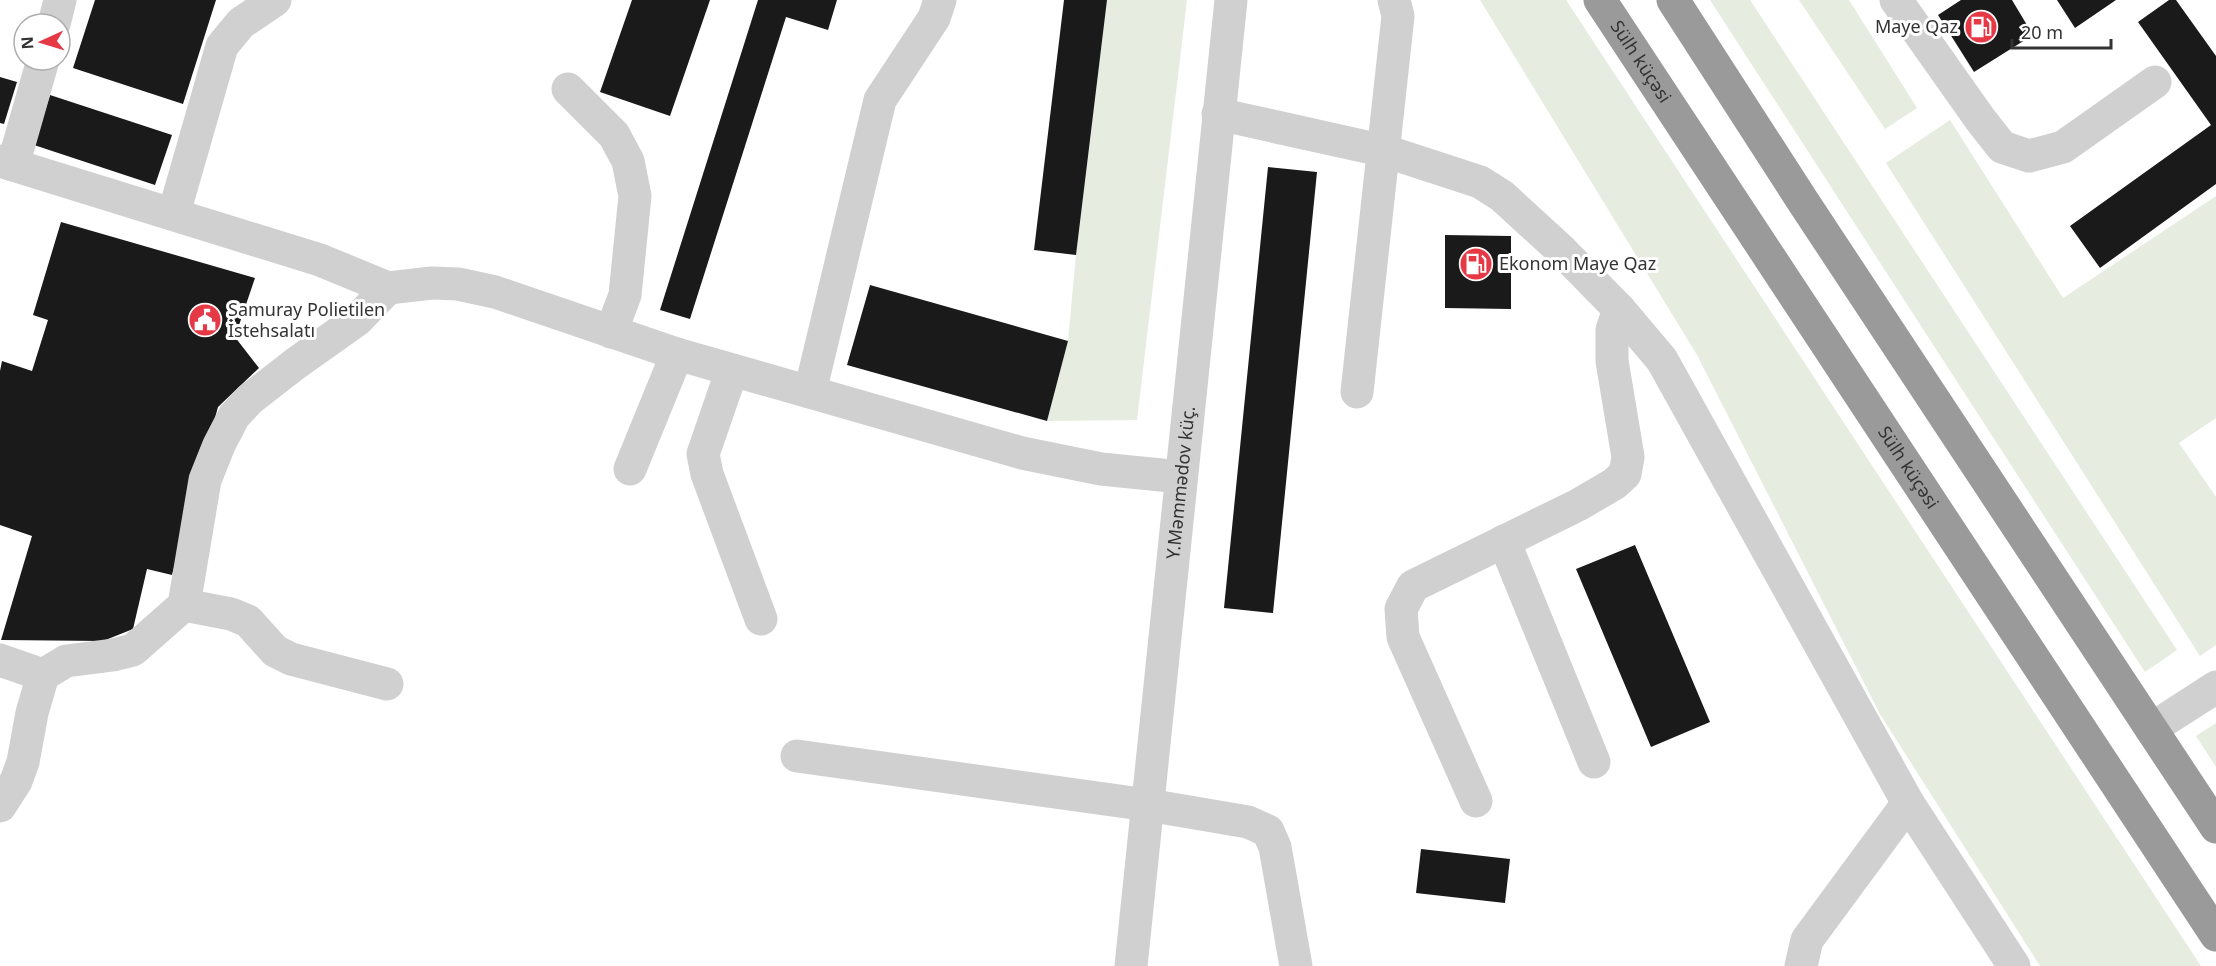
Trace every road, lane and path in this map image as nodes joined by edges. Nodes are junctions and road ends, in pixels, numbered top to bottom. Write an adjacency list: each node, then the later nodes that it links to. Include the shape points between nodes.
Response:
1 (276, 0): 14 (street, via 241,23 222,46)
2 (940, 0): 20 (street, via 934,18 880,100)
3 (1231, 0): 11 (street, Y.Məmmədov küç.)
4 (1394, 0): 12 (street, via 1398,16)
5 (1600, 0): 40 (highway, Sülh küçəsi)
6 (1673, 0): 32 (highway)
7 (1896, 0): 9 (street, via 2002,147 2029,156 2063,147)
8 (39, 72): 13 (street)
9 (2155, 82)
10 (568, 89): 17 (street, via 614,135 628,161 635,196 625,295)
11 (1218, 114): 12 (street); 23 (street, Y.Məmmədov küç.)
12 (1385, 151): 16 (street, via 1480,182 1502,196); 21 (street)
13 (7, 163): 14 (street)
14 (174, 213): 15 (street, via 320,260)
15 (388, 288): 17 (street, via 432,283 467,286); 25 (street, via 357,320 250,399 234,416 205,480)
16 (1619, 309): 24 (street, via 1612,330 1612,361 1629,457 1625,474 1578,505); 36 (street, via 1662,360)
17 (612, 332): 18 (street)
18 (677, 354): 19 (street); 22 (street)
19 (732, 370): 20 (street); 26 (street, via 704,454 706,474)
20 (810, 392): 23 (street, via 1069,464)
21 (1357, 392)
22 (630, 469)
23 (1181, 477): 37 (street, Y.Məmmədov küç.)
24 (1504, 541): 34 (street); 35 (street, via 1413,586 1401,609 1403,637)
25 (184, 605): 28 (street, via 133,650 66,661); 30 (street, via 248,621 275,651 291,659)
26 (761, 620)
27 (0, 660): 28 (street)
28 (44, 675): 29 (street); 38 (street, via 23,762)
29 (0, 683)
30 (387, 684)
31 (2216, 687): 32 (street)
32 (2151, 729): 39 (highway)
33 (797, 756): 37 (street)
34 (1594, 762)
35 (1476, 801)
36 (1908, 803): 43 (street, via 1807,940); 44 (street)
37 (1148, 805): 41 (street, Y.Məmmədov küç.); 42 (street, via 1248,822 1268,831 1275,847)
38 (0, 806)
39 (2216, 827)
40 (2216, 935)
41 (1131, 966)
42 (1296, 966)
43 (1801, 966)
44 (2014, 966)

